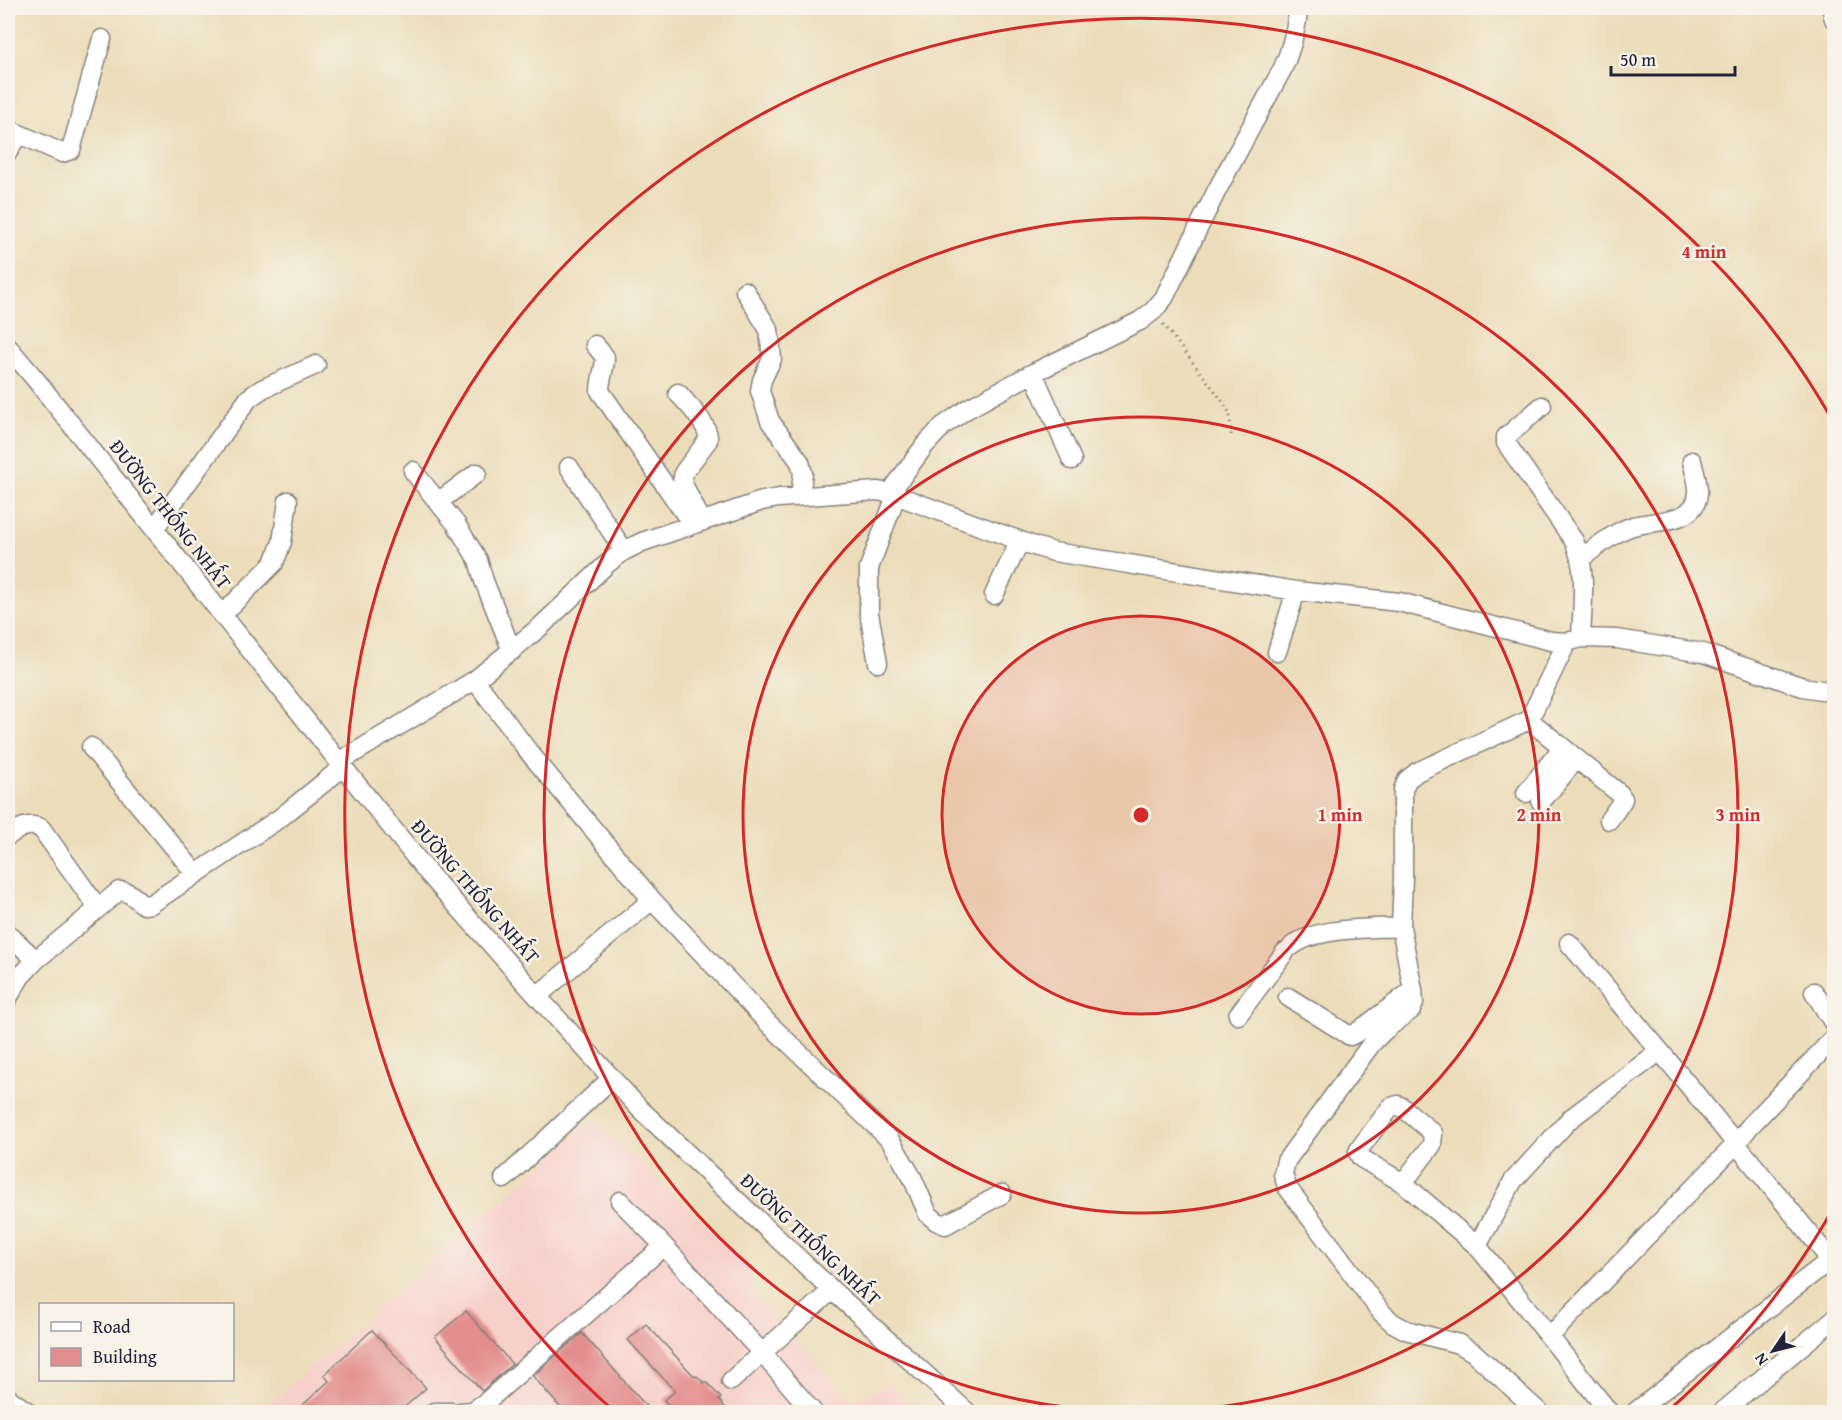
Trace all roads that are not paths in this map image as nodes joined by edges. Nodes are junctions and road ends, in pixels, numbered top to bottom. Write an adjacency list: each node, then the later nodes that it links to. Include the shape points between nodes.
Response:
1 (1299, 8): 9 (street, via 1283,68 1164,298 1140,321)
2 (102, 39): 3 (street, via 71,150 62,153)
3 (13, 132): 4 (street)
4 (8, 152)
5 (745, 291): 18 (street, via 769,330 772,359 760,391 770,421 800,462)
6 (595, 345): 21 (street, via 605,357 600,391)
7 (8, 350): 22 (street, ĐƯỜNG THỐNG NHẤT)
8 (316, 365): 22 (street, via 249,398)
9 (1033, 373): 12 (street); 17 (street, via 943,426 925,445)
10 (678, 393): 21 (street, via 709,434 684,472 682,482)
11 (1542, 406): 25 (street, via 1506,437 1506,443 1575,541)
12 (1072, 460)
13 (1692, 461): 25 (street, via 1698,492 1689,513 1631,527)
14 (569, 467): 24 (street)
15 (413, 471): 20 (street)
16 (477, 473): 20 (street)
17 (893, 494): 18 (street); 23 (street); 32 (street, via 869,568 869,613)
18 (800, 496): 21 (street, via 762,501)
19 (288, 501): 28 (street, via 282,542 274,563)
20 (438, 502): 30 (street, via 478,560)
21 (697, 523): 24 (street)
22 (154, 529): 28 (street, ĐƯỜNG THỐNG NHẤT)
23 (1020, 541): 26 (street, via 1054,552); 27 (street)
24 (624, 552): 30 (street)
25 (1581, 558): 29 (street)
26 (1296, 591): 29 (street, via 1399,602 1551,640); 31 (street)
27 (994, 595)
28 (222, 615): 38 (street, ĐƯỜNG THỐNG NHẤT)
29 (1574, 640): 34 (street, via 1617,639 1703,652 1803,687); 35 (street)
30 (512, 651): 33 (street)
31 (1277, 652)
32 (879, 663)
33 (475, 680): 38 (street); 43 (street, via 528,751)
34 (1834, 692)
35 (1529, 720): 37 (street); 45 (street, via 1407,780 1403,790)
36 (91, 747): 42 (street)
37 (1569, 754): 39 (street); 40 (street, via 1620,794 1623,799)
38 (341, 765): 42 (street, via 280,818); 51 (street, ĐƯỜNG THỐNG NHẤT, via 429,874)
39 (1534, 798)
40 (1609, 819)
41 (8, 836): 44 (street, via 28,825 41,828)
42 (196, 874): 44 (street, via 148,905 123,890)
43 (652, 900): 51 (street); 62 (street, via 768,1023 890,1140 928,1214 936,1221 945,1225)
44 (98, 908): 48 (street)
45 (1401, 927): 49 (street); 54 (street, via 1309,936 1288,949)
46 (8, 934): 48 (street)
47 (1569, 943): 57 (street)
48 (36, 960): 53 (street)
49 (1413, 990): 52 (street, via 1350,1036); 80 (street, via 1411,1010 1372,1043 1286,1161 1283,1173 1287,1187 1393,1323 1473,1352)
50 (1814, 992): 55 (street)
51 (537, 996): 58 (street, ĐƯỜNG THỐNG NHẤT)
52 (1288, 997)
53 (8, 998)
54 (1238, 1015)
55 (1834, 1024)
56 (1834, 1038): 59 (street)
57 (1660, 1051): 59 (street); 65 (street, via 1570,1119 1513,1180)
58 (612, 1078): 60 (street); 67 (street, ĐƯỜNG THỐNG NHẤT)
59 (1736, 1143): 66 (street); 69 (street)
60 (504, 1179)
61 (1403, 1183): 65 (street)
62 (1002, 1194)
63 (620, 1201): 64 (street)
64 (664, 1246): 70 (street); 73 (street)
65 (1476, 1246): 69 (street)
66 (1833, 1260): 82 (street)
67 (832, 1290): 70 (street); 79 (street, ĐƯỜNG THỐNG NHẤT)
68 (1834, 1319): 83 (street)
69 (1550, 1336): 81 (street)
70 (762, 1353): 71 (street); 78 (street)
71 (731, 1381)
72 (8, 1398): 74 (street)
73 (490, 1407): 77 (street)
74 (28, 1413)
75 (434, 1413): 76 (street)
76 (452, 1413)
77 (460, 1413)
78 (813, 1413)
79 (967, 1413)
80 (1539, 1413)
81 (1609, 1413)
82 (1635, 1413)
83 (1722, 1413)

